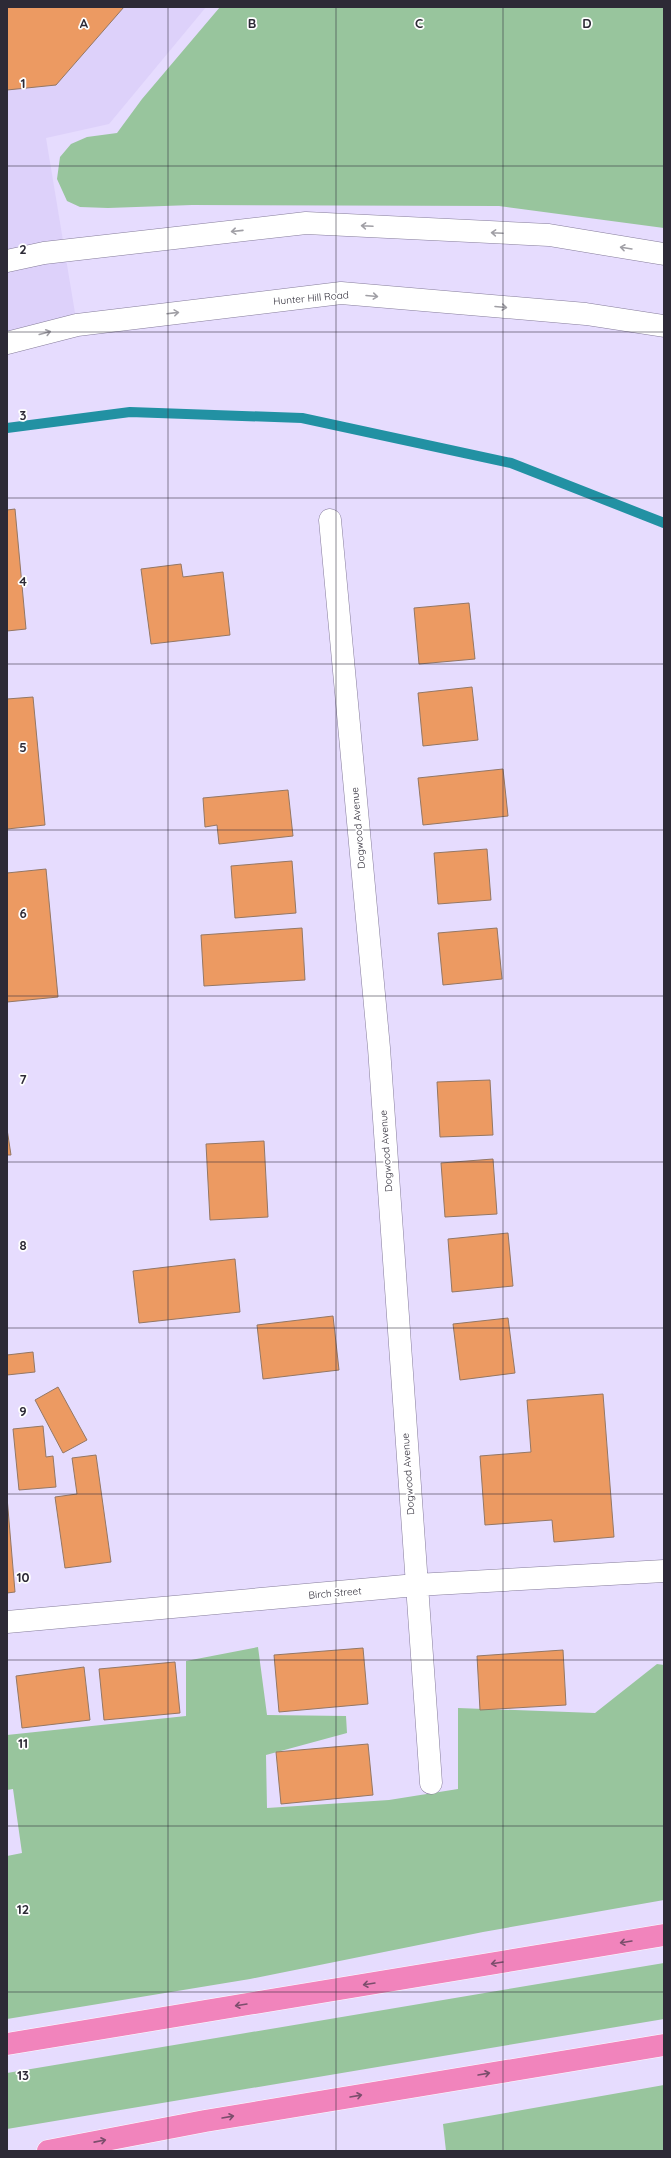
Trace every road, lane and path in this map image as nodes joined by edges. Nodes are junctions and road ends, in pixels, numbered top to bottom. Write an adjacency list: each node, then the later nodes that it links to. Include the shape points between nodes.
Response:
1 (664, 254): 2 (street, one-way to 2, via 549,235 306,223 44,253)
2 (7, 261)
3 (664, 326): 4 (street, Hunter Hill Road, one-way to 3, via 78,325 341,293 586,314)
4 (7, 343)
5 (330, 520): 7 (street, Dogwood Avenue, via 378,1048)
6 (664, 1571): 7 (street, Birch Street)
7 (416, 1586): 8 (street, Birch Street); 9 (street, Dogwood Avenue)
8 (7, 1622)
9 (431, 1783)
10 (664, 1935): 11 (highway, one-way to 11)
11 (7, 2044)
12 (664, 2045): 13 (highway, one-way to 12, via 213,2120)
13 (48, 2151)

